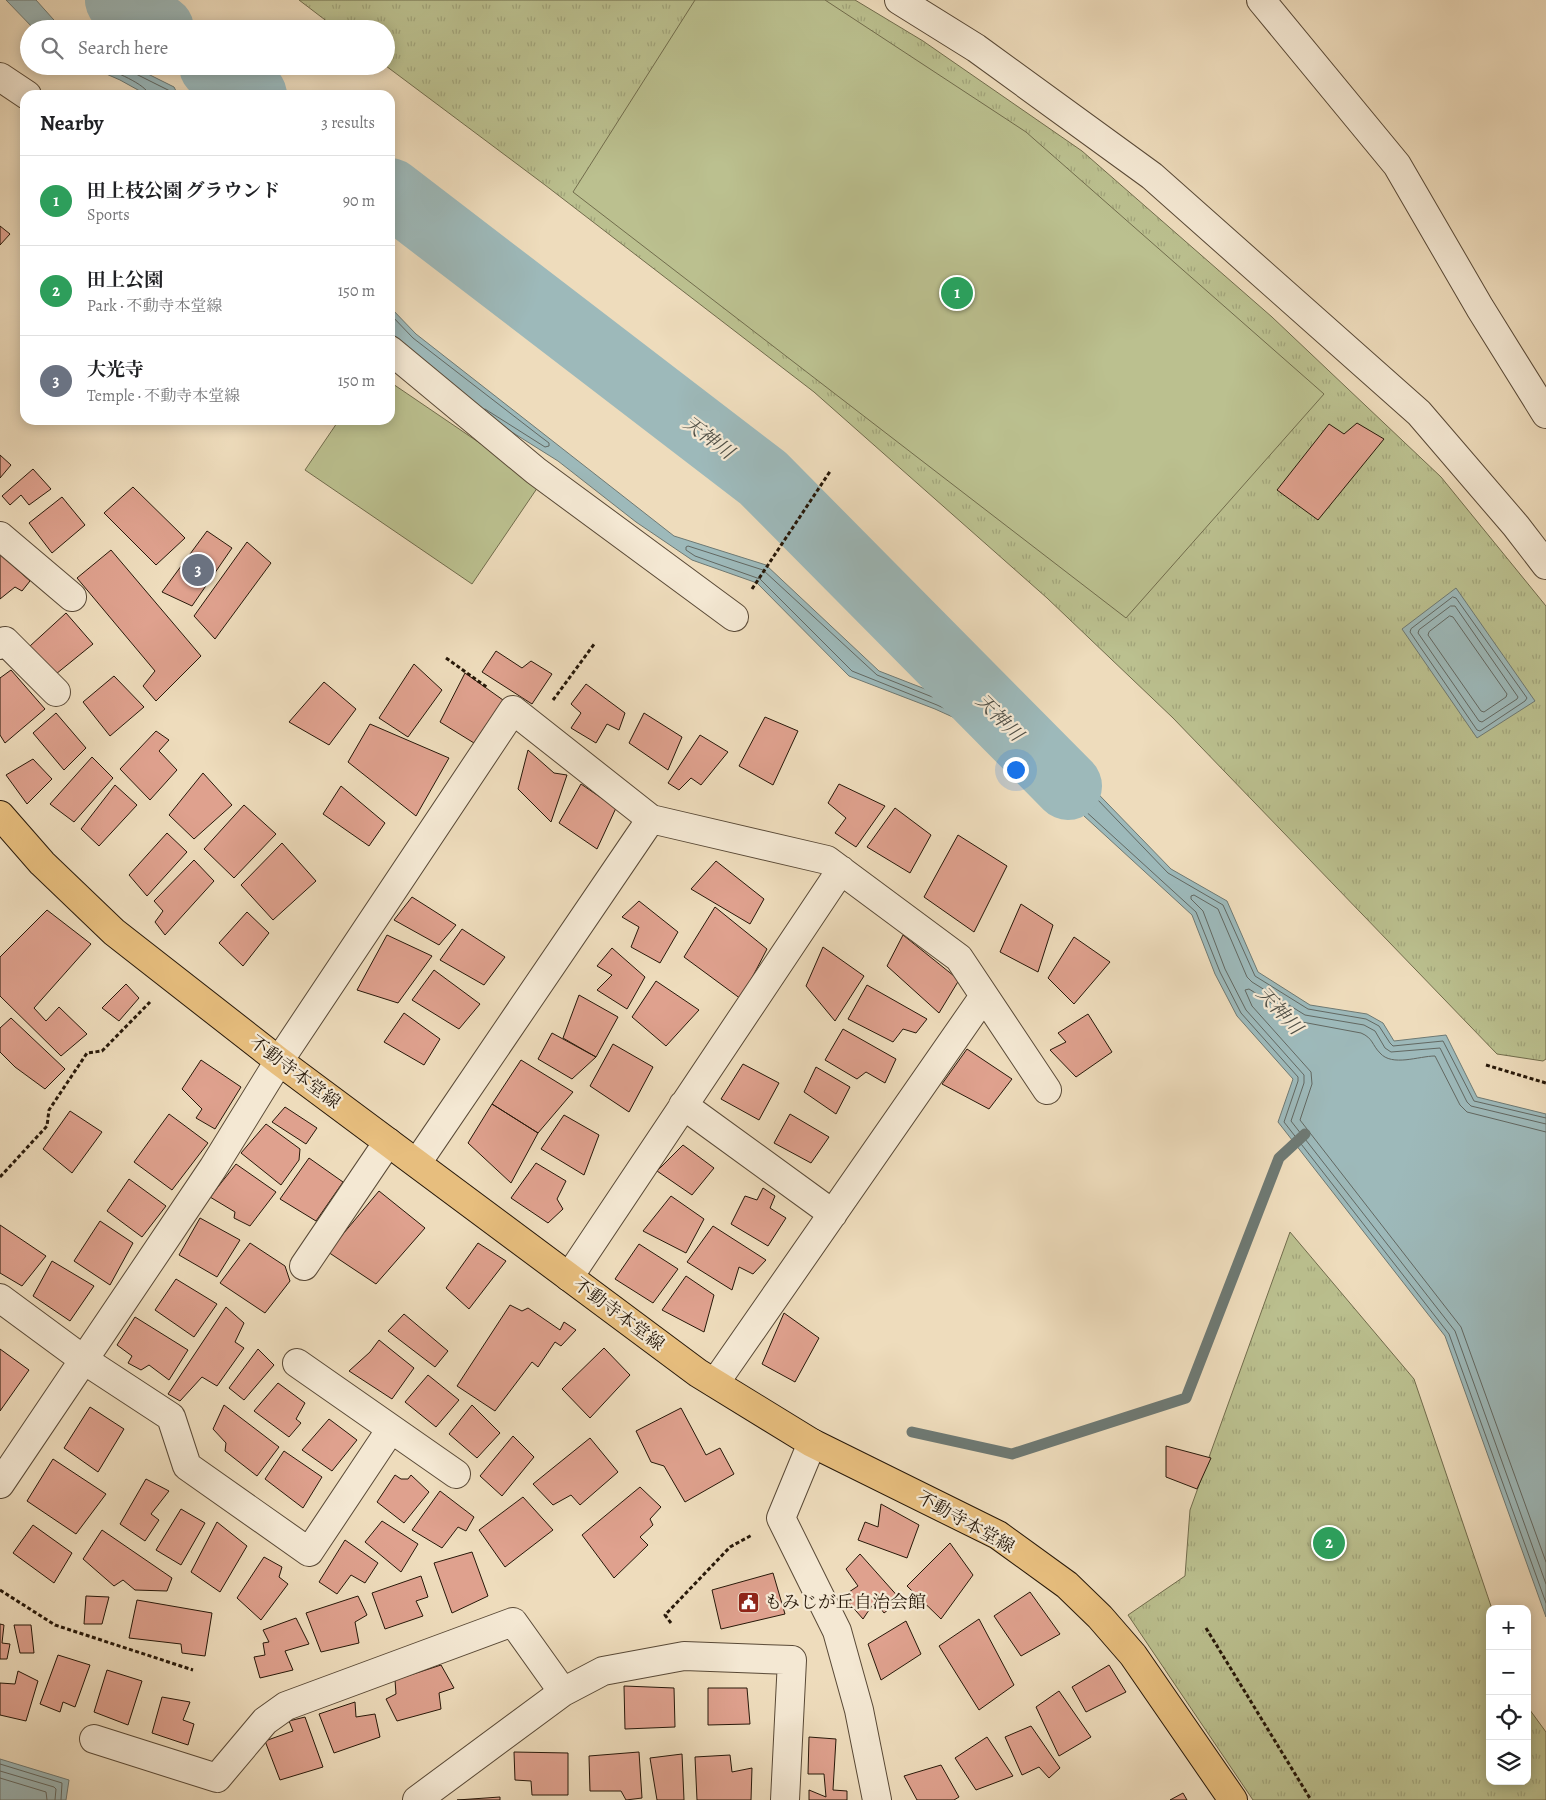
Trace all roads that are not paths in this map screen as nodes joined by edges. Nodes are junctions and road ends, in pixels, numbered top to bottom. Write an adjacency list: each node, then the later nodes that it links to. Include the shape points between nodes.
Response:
1 (899, 0): 8 (street, via 976,48 1152,176 1419,412)
2 (1261, 0): 6 (street, via 1397,164)
3 (0, 77): 4 (street)
4 (20, 90)
5 (395, 354): 10 (street, via 536,471)
6 (1546, 414)
7 (0, 536): 9 (street)
8 (1546, 565)
9 (72, 597)
10 (734, 617)
11 (0, 645): 12 (street, via 5,641)
12 (56, 692)
13 (0, 815): 17 (main road, 不動寺本堂線, via 42,863 107,926)
14 (651, 819): 15 (street, via 827,860); 17 (street, via 513,710); 21 (street)
15 (841, 870): 16 (street, via 959,958); 19 (street)
16 (984, 996): 18 (street); 22 (street)
17 (279, 1061): 20 (main road, 不動寺本堂線); 26 (street, via 213,1168)
18 (1047, 1090)
19 (684, 1106): 22 (street); 24 (street)
20 (388, 1142): 21 (main road, 不動寺本堂線); 23 (street)
21 (417, 1163): 24 (main road, 不動寺本堂線)
22 (833, 1214): 28 (street)
23 (304, 1266)
24 (569, 1277): 28 (main road, 不動寺本堂線)
25 (0, 1298): 26 (street)
26 (84, 1360): 29 (street, via 171,1417 187,1466 309,1552); 32 (street)
27 (297, 1363): 29 (street)
28 (715, 1383): 30 (main road, 不動寺本堂線)
29 (391, 1430): 31 (street)
30 (812, 1442): 37 (street, via 782,1518 837,1631 860,1710); 38 (main road, 不動寺本堂線, via 998,1535 1067,1585 1133,1655)
31 (456, 1474)
32 (0, 1484)
33 (563, 1692): 34 (street, via 513,1622 286,1706 265,1721 216,1778); 35 (street); 36 (street, via 603,1671 684,1656 792,1660)
34 (94, 1738)
35 (417, 1800)
36 (785, 1800)
37 (877, 1800)
38 (1234, 1800)

